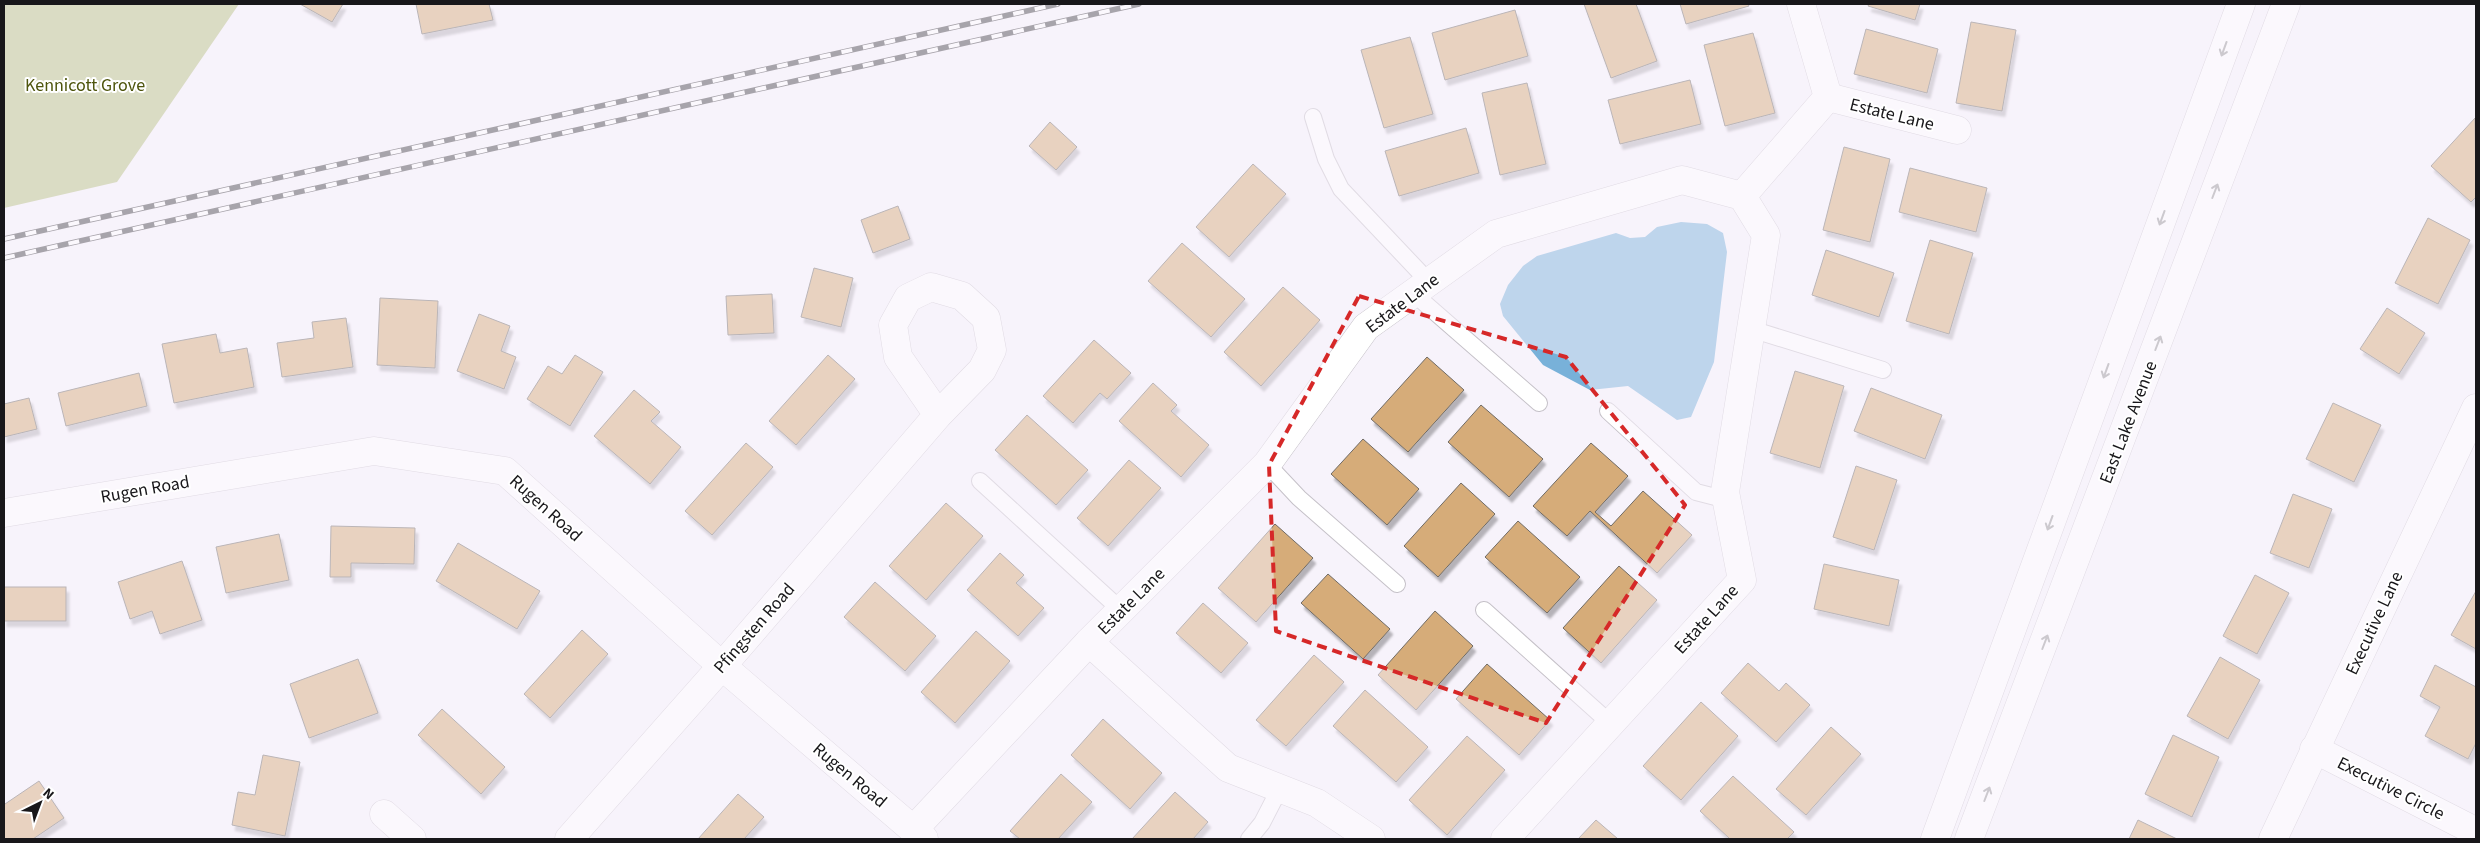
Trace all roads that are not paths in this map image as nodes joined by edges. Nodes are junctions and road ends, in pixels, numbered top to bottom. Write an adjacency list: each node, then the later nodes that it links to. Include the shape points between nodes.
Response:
1 (1802, 4): 4 (street, Estate Lane)
2 (2241, 4): 35 (street, one-way to 35)
3 (2286, 4): 36 (street, East Lake Avenue, one-way to 3)
4 (1828, 98): 6 (street, Estate Lane); 7 (street, Estate Lane)
5 (1313, 117): 8 (lane, via 1326,159 1342,189)
6 (1957, 130)
7 (1742, 196): 8 (street, Estate Lane, via 1682,180 1496,234); 9 (street, Estate Lane, via 1766,235)
8 (1421, 287): 11 (lane); 15 (street, Estate Lane, via 1366,327)
9 (1751, 329): 10 (lane); 17 (street, Estate Lane, via 1725,492)
10 (1884, 370)
11 (1539, 403)
12 (1608, 411): 17 (lane, via 1696,492)
13 (938, 415): 23 (street, Pfingsten Road)
14 (2474, 419): 25 (street, Executive Lane)
15 (1267, 464): 19 (lane, via 1299,498); 21 (street, Estate Lane)
16 (980, 481): 21 (lane)
17 (1727, 500): 24 (street, Estate Lane, via 1742,580)
18 (4, 514): 23 (street, Rugen Road, via 374,451 505,471)
19 (1397, 584)
20 (1484, 610): 24 (lane)
21 (1122, 611): 22 (street, Estate Lane)
22 (1090, 642): 26 (street, Estate Lane, via 1228,768); 29 (street, Estate Lane)
23 (722, 666): 29 (street, Rugen Road); 31 (street, Pfingsten Road)
24 (1611, 724): 34 (street, Estate Lane)
25 (2314, 749): 28 (street, Executive Circle); 37 (street, Executive Lane)
26 (1280, 788): 32 (lane, via 1262,823); 33 (street, Estate Lane, via 1316,803)
27 (384, 814): 30 (street)
28 (2467, 829)
29 (919, 834)
30 (412, 839)
31 (568, 839)
32 (1249, 839)
33 (1371, 839)
34 (1504, 839)
35 (1935, 839)
36 (1969, 839)
37 (2273, 839)

